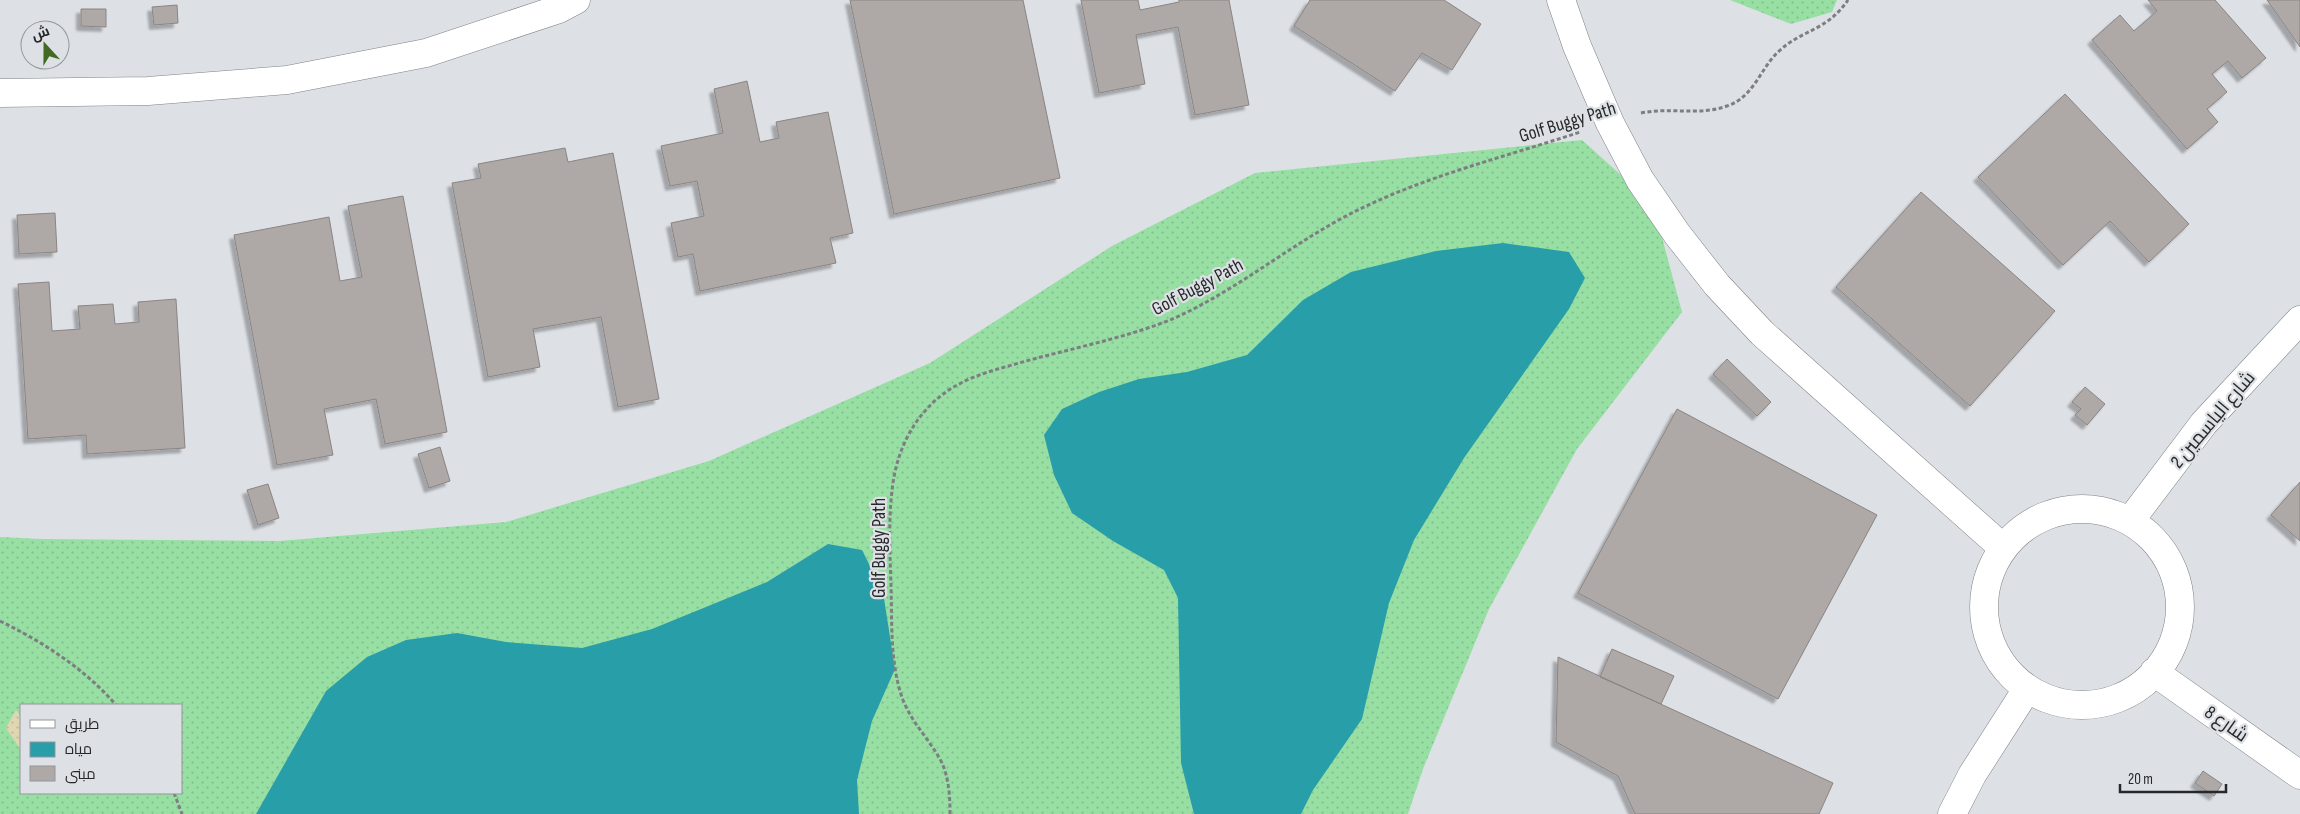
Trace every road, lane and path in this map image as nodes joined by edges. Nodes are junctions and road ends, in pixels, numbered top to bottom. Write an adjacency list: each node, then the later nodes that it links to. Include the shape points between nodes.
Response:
1 (576, 0): 4 (street, via 559,9 426,53 287,80 148,90)
2 (1561, 0): 5 (street)
3 (1848, 0): 5 (path, Golf Buggy Path, via 1826,24 1778,52 1746,96 1729,106 1709,111 1649,111)
4 (0, 93)
5 (1610, 123): 8 (street, via 1640,180 1717,286 1762,333); 16 (path, Golf Buggy Path, via 1470,166 1384,198 1330,225 1219,295 1170,319 977,376 946,392 928,407 904,442 892,486 892,618 896,671 902,697 912,722 942,764 949,787)
6 (2300, 320): 7 (street, شارع الياسمين 2, via 2204,423)
7 (2130, 522): 8 (street, via 2104,511 2076,509 2048,515 2024,528); 10 (street, via 2150,536 2166,556 2176,579 2180,604 2178,629 2169,652)
8 (2004, 548): 11 (street, via 1990,571 1984,597 1985,624 1992,649 2007,671)
9 (0, 621): 12 (path, via 27,634 69,662)
10 (2154, 672): 11 (street, via 2133,691 2108,702 2080,706 2052,701); 13 (street, شارع 8)
11 (2027, 689): 17 (street, via 1972,775)
12 (115, 704)
13 (2300, 774)
14 (174, 794): 15 (path)
15 (182, 814)
16 (950, 814)
17 (1952, 814)

